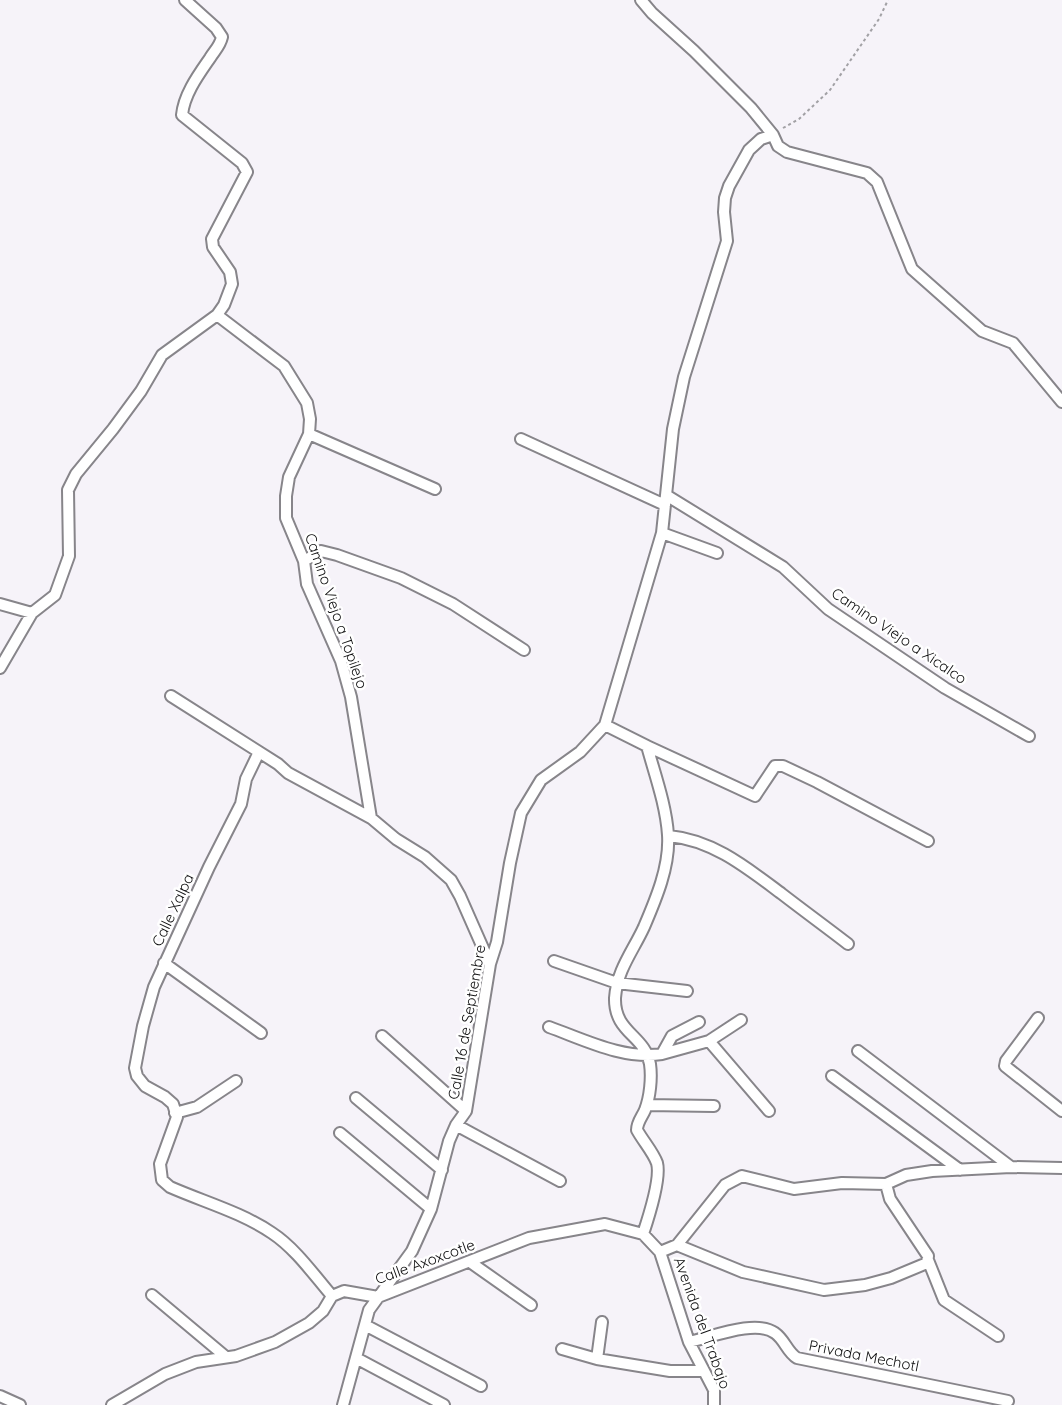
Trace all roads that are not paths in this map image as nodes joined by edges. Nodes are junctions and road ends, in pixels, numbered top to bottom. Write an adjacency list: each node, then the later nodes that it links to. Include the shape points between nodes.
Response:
1 (185, 0): 4 (street, via 222,37 189,93 182,114 242,163 247,172 212,239 213,248 230,272 232,284)
2 (642, 0): 3 (street)
3 (773, 135): 5 (street, via 778,146 788,153 867,173 877,182 912,269 982,331 1013,343); 9 (street, via 749,150 725,198 727,241 684,377)
4 (217, 315): 6 (street, Camino Viejo a Topilejo, via 284,366 307,403); 14 (street, via 162,355 141,391 75,474 68,490 69,556 55,595)
5 (1062, 402)
6 (309, 434): 8 (street); 12 (street, Camino Viejo a Topilejo, via 289,477 286,496 286,518)
7 (521, 439): 9 (street, Camino Viejo a Xicalco)
8 (435, 489)
9 (665, 500): 10 (street); 19 (street, Camino Viejo a Xicalco, via 783,567 828,609 945,688)
10 (662, 533): 11 (street); 18 (street)
11 (717, 553)
12 (304, 561): 15 (street, via 321,551 401,578 453,604); 22 (street, Camino Viejo a Topilejo, via 307,584 351,697)
13 (0, 604): 14 (street)
14 (32, 613): 16 (street)
15 (524, 650)
16 (0, 668)
17 (171, 696): 21 (street)
18 (605, 725): 20 (street); 28 (street, Calle 16 de Septiembre, via 580,752 541,780 521,813)
19 (1029, 736)
20 (647, 746): 23 (street); 24 (street, via 755,796 775,766 783,766)
21 (259, 752): 22 (street, via 288,773); 27 (street, Calle Xalpa, via 246,779 241,804)
22 (370, 818): 28 (street, via 451,880)
23 (669, 837): 25 (street, via 711,847 737,860); 29 (street, via 663,876 653,905 621,968)
24 (928, 841)
25 (848, 944)
26 (554, 961): 29 (street)
27 (164, 963): 35 (street); 49 (street, Calle Xalpa, via 143,1026 135,1068 145,1086 173,1104)
28 (490, 964): 47 (street, Calle 16 de Septiembre)
29 (618, 983): 30 (street); 40 (street, via 617,1018)
30 (687, 991)
31 (1038, 1018): 46 (street, via 1005,1066)
32 (741, 1020): 37 (street)
33 (699, 1022): 39 (street, via 672,1036)
34 (549, 1027): 40 (street, via 614,1051)
35 (261, 1033)
36 (382, 1036): 47 (street)
37 (709, 1041): 39 (street); 48 (street)
38 (858, 1051): 52 (street)
39 (662, 1054): 40 (street)
40 (648, 1056): 44 (street)
41 (832, 1076): 55 (street)
42 (236, 1082): 49 (street, via 197,1107)
43 (356, 1098): 54 (street)
44 (647, 1105): 45 (street); 59 (street, via 637,1130 657,1161 658,1170)
45 (714, 1106)
46 (1062, 1110)
47 (466, 1111): 50 (street, Calle 16 de Septiembre)
48 (769, 1111)
49 (175, 1113): 65 (street, via 177,1117 160,1164 162,1180 273,1233)
50 (456, 1125): 54 (street, Calle 16 de Septiembre); 56 (street)
51 (340, 1133): 58 (street)
52 (1011, 1167): 53 (street); 55 (street)
53 (1062, 1168)
54 (442, 1170): 58 (street, Calle 16 de Septiembre)
55 (960, 1170): 57 (street, via 906,1175)
56 (560, 1181)
57 (886, 1184): 60 (street, via 794,1189 742,1176 725,1185); 62 (street, via 890,1199)
58 (431, 1209): 66 (street, Calle 16 de Septiembre, via 412,1251)
59 (643, 1234): 61 (street); 63 (street, Calle Axoxcotle, via 605,1224 555,1232)
60 (677, 1245): 61 (street); 62 (street, via 743,1272 824,1290 891,1278)
61 (660, 1252): 71 (street, Avenida del Trabajo)
62 (928, 1260): 70 (street, via 944,1300)
63 (470, 1262): 66 (street, Calle Axoxcotle); 67 (street)
64 (152, 1294): 73 (street)
65 (332, 1296): 66 (street, Calle Axoxcotle, via 344,1291); 73 (street, via 323,1311 283,1338)
66 (378, 1297): 69 (street, Calle 16 de Septiembre)
67 (531, 1305)
68 (602, 1322): 75 (street)
69 (365, 1325): 74 (street, Calle 16 de Septiembre); 77 (street)
70 (998, 1336)
71 (689, 1342): 76 (street, Avenida del Trabajo); 79 (street, Privada Mechotl, via 764,1328 780,1338 797,1358)
72 (562, 1349): 75 (street)
73 (226, 1357): 81 (street, via 196,1362 165,1374)
74 (356, 1358): 82 (street, Calle 16 de Septiembre); 83 (street)
75 (597, 1359): 76 (street, via 670,1371)
76 (704, 1371): 84 (street, Avenida del Trabajo, via 714,1390)
77 (481, 1386)
78 (0, 1396): 80 (street)
79 (1008, 1401)
80 (20, 1405)
81 (112, 1405)
82 (343, 1405)
83 (444, 1405)
84 (714, 1405)

